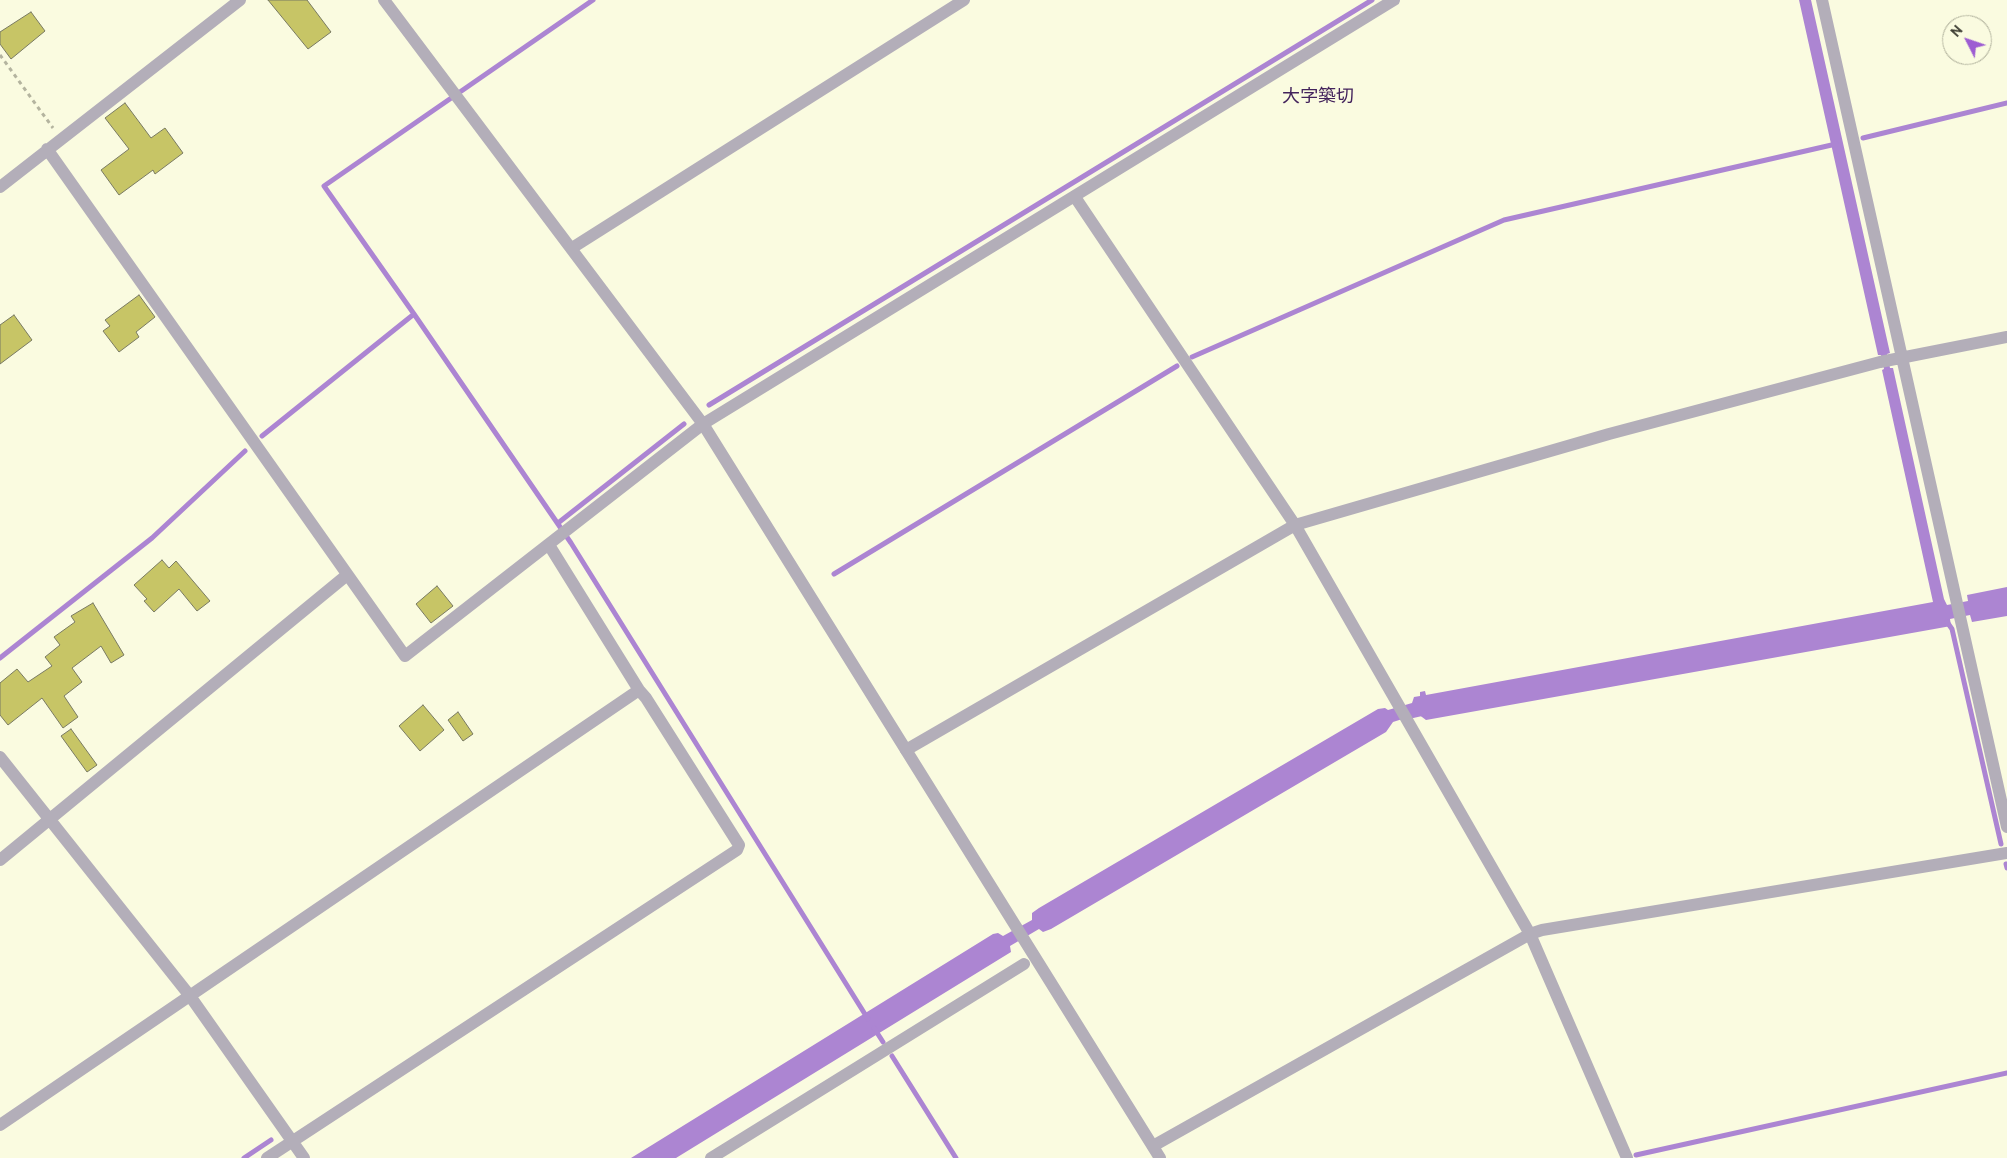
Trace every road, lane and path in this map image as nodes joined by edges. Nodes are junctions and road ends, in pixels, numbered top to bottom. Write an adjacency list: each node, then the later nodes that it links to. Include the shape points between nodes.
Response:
1 (240, 0): 7 (street)
2 (384, 0): 11 (street)
3 (964, 0): 11 (street)
4 (1394, 0): 10 (street)
5 (1822, 0): 13 (street)
6 (0, 55): 7 (path)
7 (61, 138): 8 (street)
8 (47, 149): 9 (street); 17 (street)
9 (0, 187)
10 (1074, 197): 14 (street); 15 (street)
11 (572, 248): 14 (street)
12 (2007, 336): 13 (street)
13 (1891, 359): 15 (street, via 1609,434); 22 (street, via 1956,600)
14 (703, 424): 16 (street); 19 (street)
15 (1295, 525): 19 (street); 25 (street)
16 (549, 545): 17 (street, via 405,656); 18 (street)
17 (346, 575): 21 (street)
18 (639, 690): 27 (street); 29 (street, via 739,845 737,850)
19 (906, 750): 30 (street)
20 (0, 757): 21 (street)
21 (50, 819): 24 (street); 27 (street)
22 (2007, 827)
23 (2007, 853): 25 (street)
24 (0, 860)
25 (1530, 934): 30 (street); 35 (street)
26 (1024, 964): 33 (street)
27 (190, 996): 28 (street); 29 (street)
28 (0, 1125)
29 (292, 1141): 31 (street); 32 (street)
30 (1153, 1146): 34 (street)
31 (266, 1158)
32 (304, 1158)
33 (711, 1158)
34 (1160, 1158)
35 (1627, 1158)

